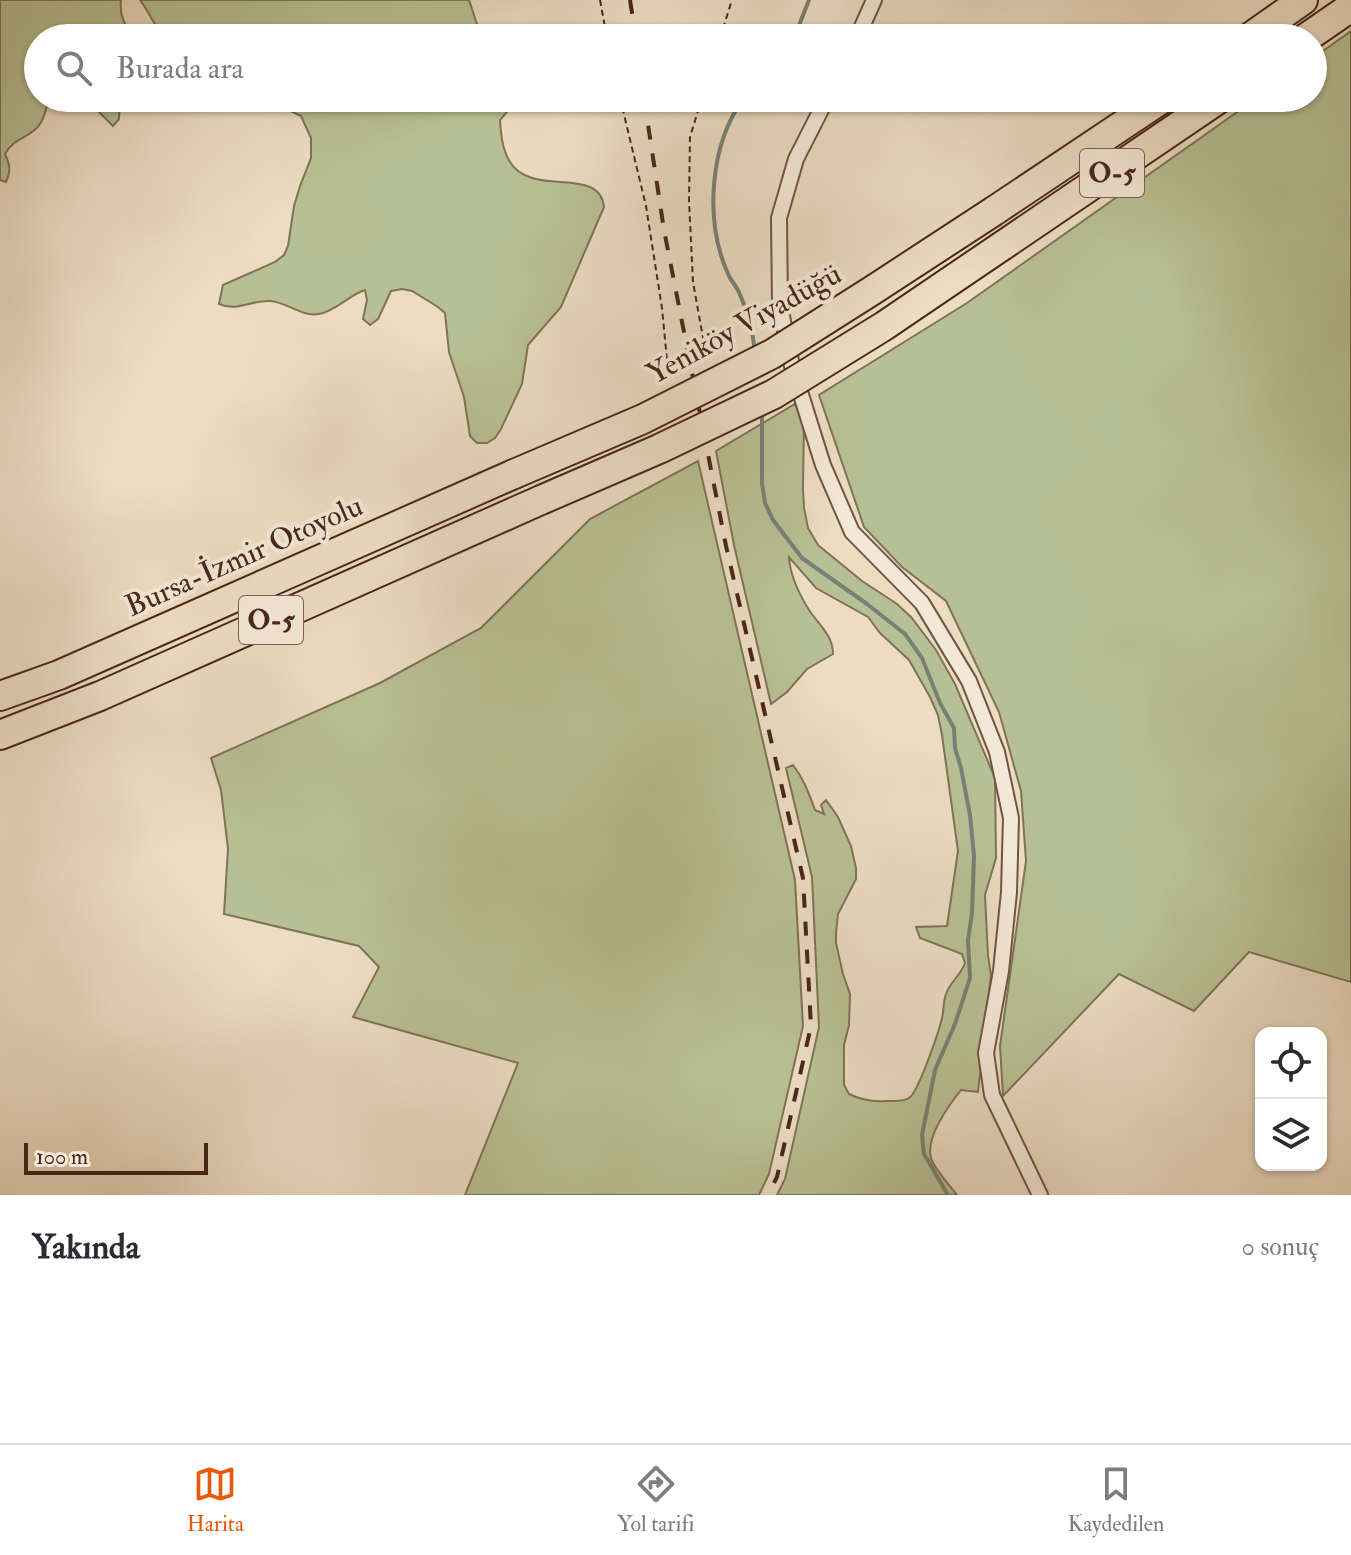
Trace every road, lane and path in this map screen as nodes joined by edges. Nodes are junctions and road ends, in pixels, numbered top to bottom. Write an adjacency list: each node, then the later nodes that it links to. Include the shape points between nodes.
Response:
1 (600, 0): 6 (path)
2 (732, 0): 7 (path)
3 (874, 0): 8 (street)
4 (1303, 0): 9 (highway)
5 (1351, 7): 10 (highway)
6 (604, 24)
7 (724, 24)
8 (863, 24)
9 (1269, 24)
10 (1326, 24)
11 (623, 112): 17 (path, via 646,206)
12 (698, 112): 16 (path, via 690,137 689,201 693,282)
13 (820, 112): 23 (street, via 796,159 779,218 780,306 792,366 823,465 852,532 922,603 969,681 997,752 1011,818 1009,892 986,1053 992,1095)
14 (1143, 112): 18 (highway, Yeniköy Viyadüğü / O-5, bridge, via 772,354 643,419)
15 (1199, 112): 22 (highway, O-5, bridge, via 884,326 774,394 100,696)
16 (707, 360)
17 (669, 381)
18 (514, 474): 19 (highway, Bursa-İzmir Otoyolu / O-5)
19 (358, 542): 20 (highway); 21 (highway, Bursa-İzmir Otoyolu / O-5, via 59,675)
20 (0, 678)
21 (0, 696)
22 (0, 735)
23 (1040, 1195)

